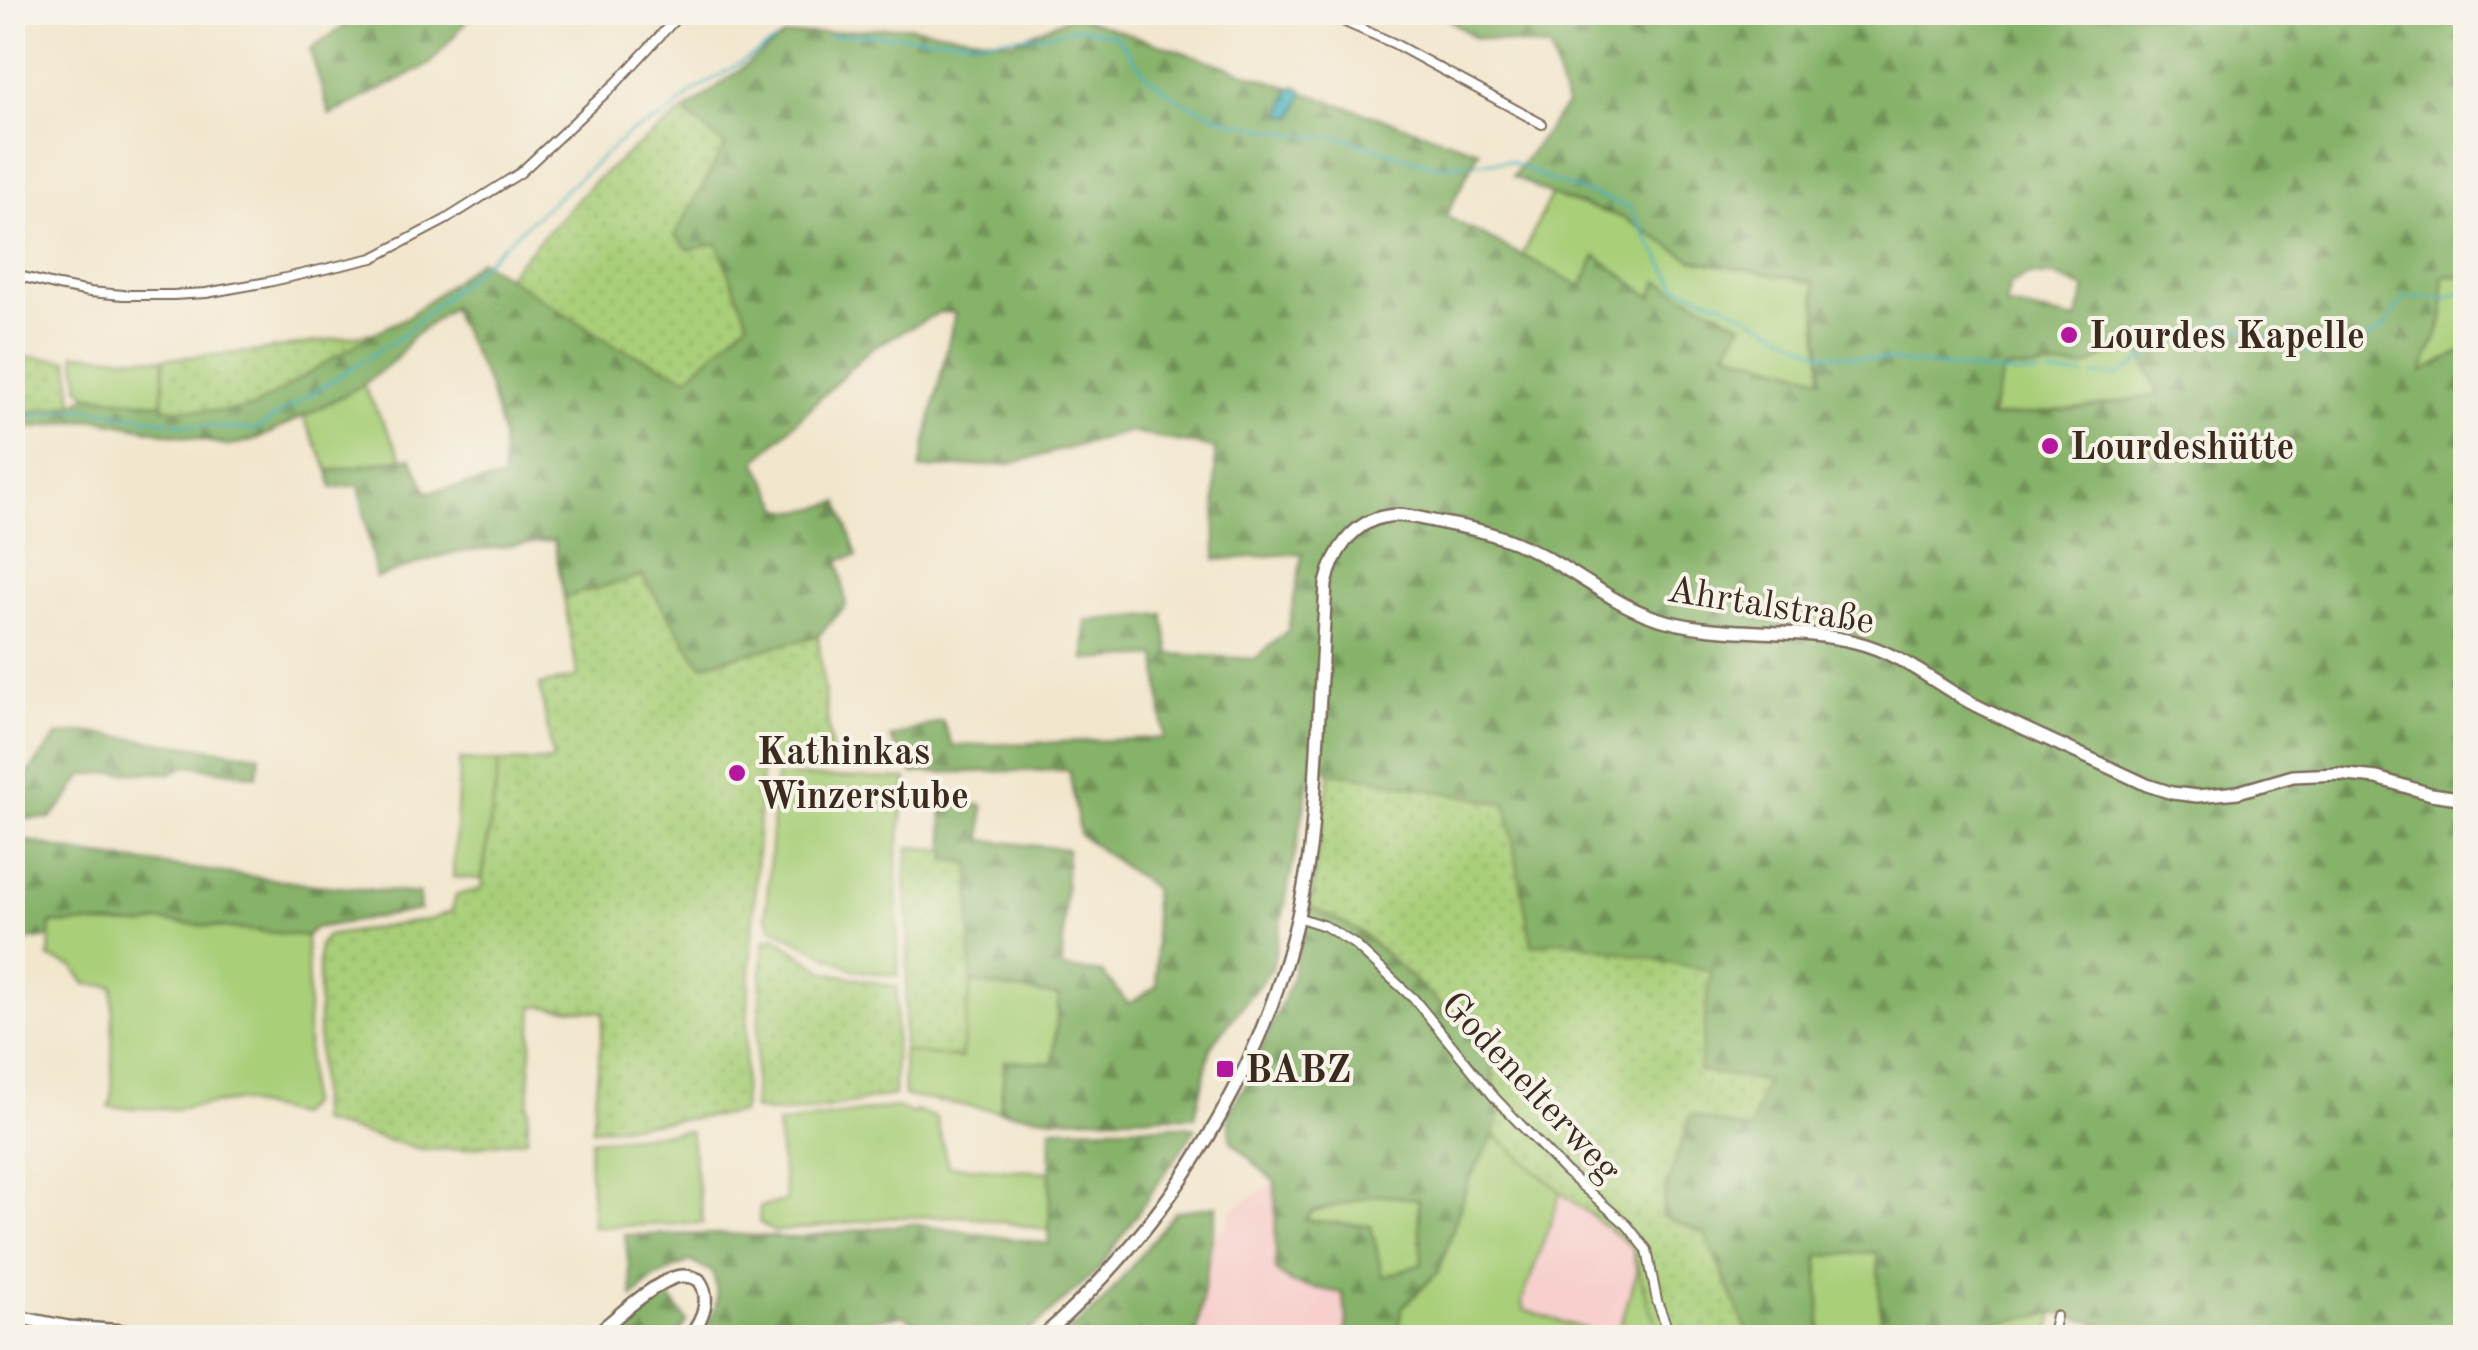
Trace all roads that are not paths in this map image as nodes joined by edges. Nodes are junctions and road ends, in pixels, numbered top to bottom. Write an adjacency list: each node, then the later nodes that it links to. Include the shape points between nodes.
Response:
1 (682, 12): 4 (street, via 520,174 373,258 173,296 90,292)
2 (1322, 12): 3 (street)
3 (1542, 124)
4 (12, 274)
5 (2466, 799): 6 (main road, Ahrtalstraße, via 2338,774 2293,776 2238,792 2172,793 1986,710 1879,650 1654,617 1518,543 1391,516 1352,533 1326,584 1314,812)
6 (1297, 917): 15 (main road, Ahrtalstraße, via 1270,1008 1224,1108 1159,1213); 16 (street, Godenelterweg, via 1354,944 1414,999 1495,1098 1628,1225 1647,1250)
7 (12, 1316): 10 (main road)
8 (2056, 1316): 17 (street)
9 (12, 1328): 11 (street)
10 (159, 1336): 12 (main road)
11 (43, 1338)
12 (220, 1338)
13 (591, 1338): 14 (main road, via 661,1285 688,1276 699,1280 706,1295)
14 (690, 1338)
15 (1041, 1338)
16 (1671, 1338)
17 (2051, 1338)

